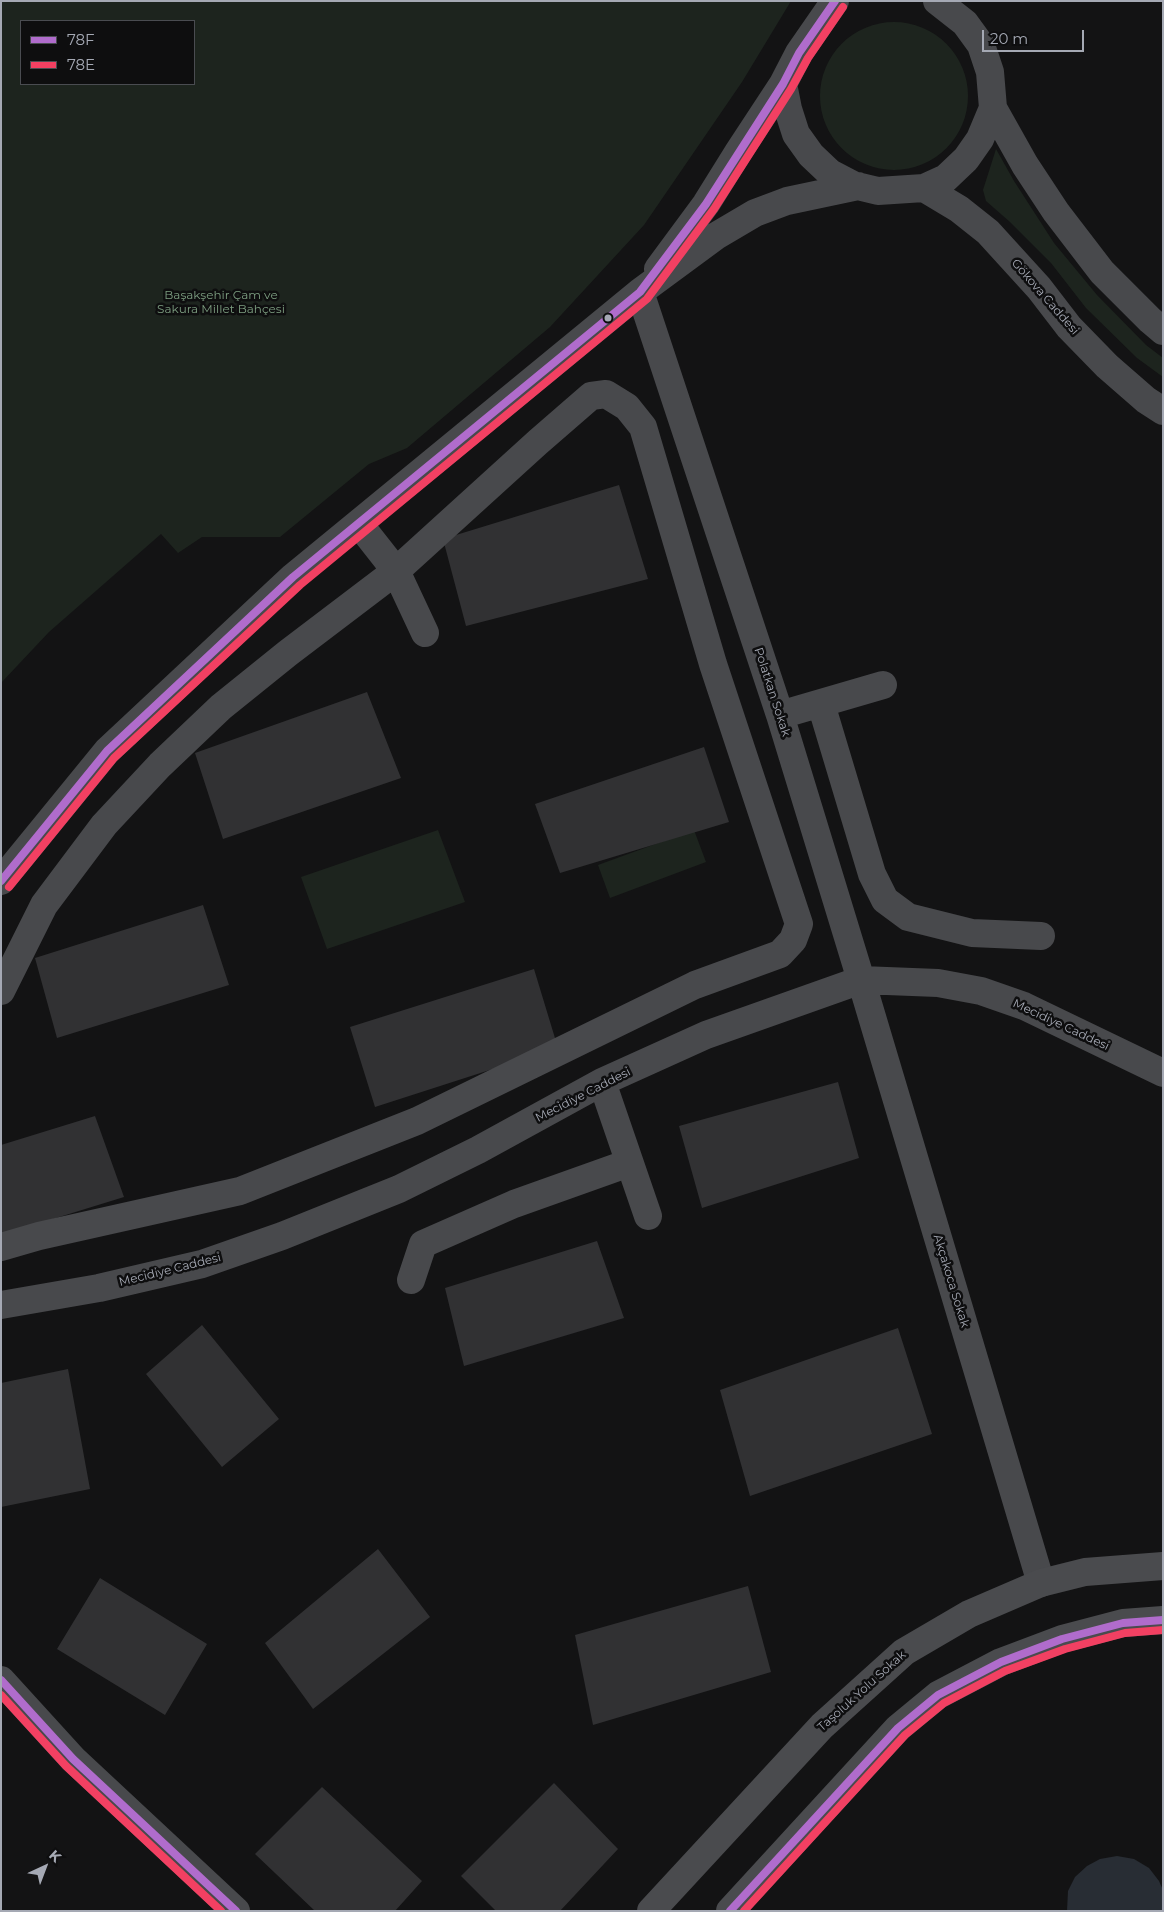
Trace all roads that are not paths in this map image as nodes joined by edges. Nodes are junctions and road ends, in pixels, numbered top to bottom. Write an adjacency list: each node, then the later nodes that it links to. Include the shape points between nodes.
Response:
1 (835, 1): 4 (street, via 799,53)
2 (937, 1): 3 (street)
3 (964, 14): 5 (street, via 981,45 990,72)
4 (783, 84): 6 (street, via 796,134 810,155 830,173); 8 (street, via 706,204)
5 (993, 108): 7 (street, via 980,139 966,159 946,178); 9 (street, via 1056,212 1102,272)
6 (858, 186): 7 (street, via 878,190); 8 (street, via 787,201 755,214 716,236)
7 (924, 188): 10 (street, Gökova Caddesi, via 959,209 988,232 1069,327 1146,400)
8 (640, 292): 11 (street); 16 (street, Polatkan Sokak)
9 (1163, 331)
10 (1163, 411)
11 (358, 524): 12 (street); 17 (street, via 293,577 107,751)
12 (396, 570): 13 (street); 20 (street, via 221,707 104,825 44,906); 25 (street, via 591,396 606,394 627,407 643,427 713,664 799,924 793,940 780,954 695,985 417,1121 240,1191)
13 (424, 633)
14 (883, 685): 15 (street)
15 (821, 704): 16 (street); 18 (street, via 872,874 885,900 908,917 972,933)
16 (780, 715): 19 (street, Polatkan Sokak)
17 (1, 881)
18 (1041, 936)
19 (861, 980): 21 (street, Mecidiye Caddesi, via 938,983 981,991 1024,1006); 22 (street, Mecidiye Caddesi, via 706,1035); 29 (street, Akçakoca Sokak)
20 (1, 991)
21 (1163, 1074)
22 (602, 1082): 23 (street); 27 (street, Mecidiye Caddesi, via 399,1189 282,1236 202,1264 100,1288)
23 (629, 1163): 24 (street); 26 (street, via 514,1204 423,1244)
24 (648, 1216)
25 (1, 1247)
26 (411, 1280)
27 (1, 1305)
28 (1163, 1566): 29 (main road, Taşoluk Yolu Sokak, via 1085,1572)
29 (1041, 1582): 33 (main road, Taşoluk Yolu Sokak, via 969,1614 904,1652 822,1726)
30 (1163, 1620): 34 (main road, via 1123,1623 1062,1639 1001,1662 938,1695 898,1728)
31 (1, 1680): 32 (street, via 73,1759)
32 (236, 1911)
33 (651, 1911)
34 (730, 1911)

